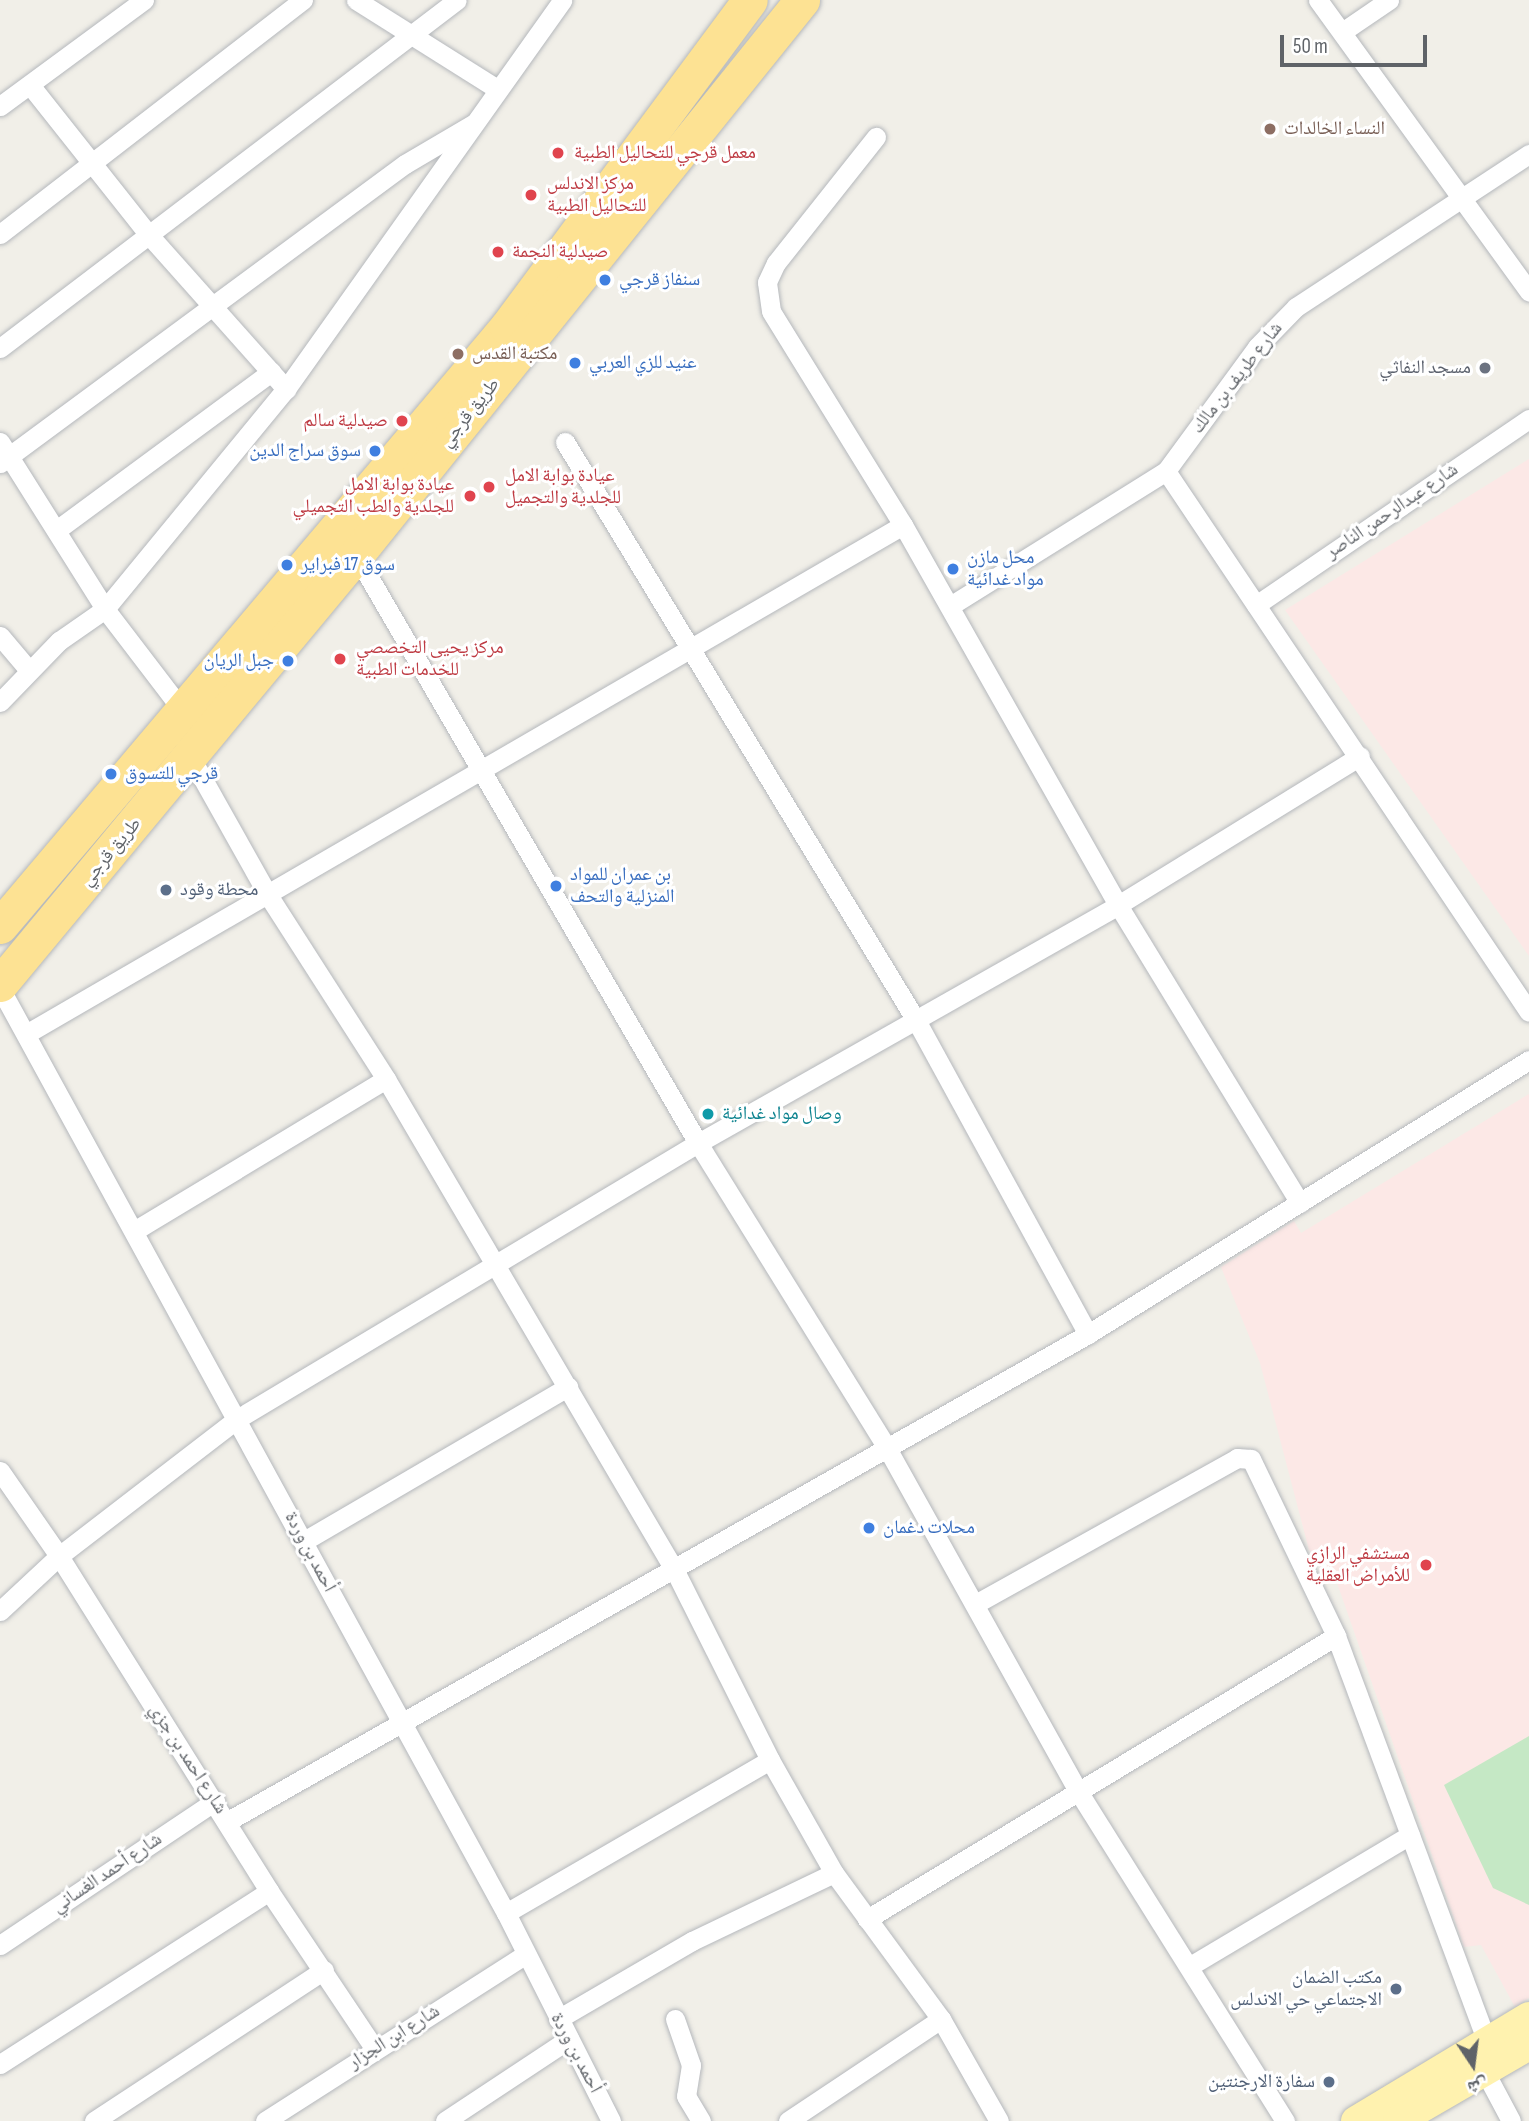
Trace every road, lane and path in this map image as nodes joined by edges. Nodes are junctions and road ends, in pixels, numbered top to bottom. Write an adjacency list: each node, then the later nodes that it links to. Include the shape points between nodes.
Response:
1 (144, 0): 12 (street)
2 (303, 0): 18 (street)
3 (356, 0): 11 (street)
4 (457, 0): 11 (street)
5 (749, 0): 41 (highway, طريق قرجي, via 508,327)
6 (1318, 0): 10 (street)
7 (1389, 0): 10 (street)
8 (558, 2): 13 (street)
9 (802, 3): 33 (highway, طريق قرجي)
10 (1342, 32): 19 (street)
11 (410, 35): 13 (street); 21 (street)
12 (30, 85): 14 (street); 18 (street)
13 (496, 88): 15 (street)
14 (0, 106)
15 (480, 120): 23 (street, via 405,164); 26 (street)
16 (876, 137): 31 (street, via 776,264 767,282 771,311)
17 (1529, 154): 19 (street, شارع طريف بن مالك)
18 (95, 163): 20 (street); 21 (street)
19 (1462, 200): 22 (street); 30 (street, شارع طريف بن مالك, via 1296,307 1277,325)
20 (0, 234)
21 (148, 234): 23 (street); 24 (street)
22 (1529, 292)
23 (210, 307): 25 (street); 29 (street)
24 (0, 348)
25 (271, 372): 26 (street); 32 (street)
26 (286, 389): 36 (street)
27 (1529, 419): 34 (street, شارع عبدالرحمن الناصر)
28 (565, 442): 38 (street)
29 (4, 453): 32 (street)
30 (1166, 471): 34 (street); 35 (street, شارع طريف بن مالك)
31 (903, 525): 35 (street); 38 (street)
32 (58, 529): 36 (street)
33 (356, 555): 43 (highway, طريق قرجي); 44 (street)
34 (1256, 605): 42 (street)
35 (950, 606): 46 (street)
36 (105, 609): 39 (street); 41 (street)
37 (0, 636): 39 (street)
38 (689, 650): 44 (street); 50 (street)
39 (28, 669): 40 (street)
40 (0, 702)
41 (183, 711): 47 (highway, طريق قرجي)
42 (1360, 755): 46 (street); 49 (street)
43 (191, 758): 45 (street); 48 (highway, طريق قرجي)
44 (482, 769): 45 (street); 54 (street)
45 (268, 895): 51 (street); 53 (street)
46 (1118, 905): 50 (street); 55 (street)
47 (0, 926)
48 (0, 986): 51 (street, أحمد بن وردة)
49 (1529, 1012)
50 (917, 1022): 54 (street); 58 (street)
51 (26, 1034): 56 (street, أحمد بن وردة)
52 (1529, 1060): 55 (street)
53 (386, 1079): 56 (street); 57 (street)
54 (698, 1143): 57 (street); 61 (street)
55 (1300, 1203): 58 (street)
56 (134, 1231): 60 (street, أحمد بن وردة)
57 (493, 1265): 59 (street); 60 (street)
58 (1088, 1334): 61 (street)
59 (568, 1387): 63 (street); 65 (street)
60 (237, 1419): 63 (street, أحمد بن وردة); 64 (street)
61 (887, 1448): 65 (street); 66 (street)
62 (0, 1471): 64 (street, شارع احمد بن جزي)
63 (304, 1541): 69 (street, أحمد بن وردة)
64 (59, 1556): 67 (street); 72 (street, شارع احمد بن جزي)
65 (674, 1571): 69 (street); 70 (street)
66 (977, 1603): 68 (street, via 1244,1457 1251,1459); 71 (street)
67 (0, 1611)
68 (1336, 1636): 71 (street); 74 (street)
69 (402, 1723): 73 (street); 77 (street, أحمد بن وردة)
70 (770, 1760): 75 (street); 77 (street)
71 (1079, 1791): 78 (street); 81 (street)
72 (215, 1801): 73 (street, شارع احمد بن جزي); 79 (street, شارع أحمد الغساني)
73 (228, 1821): 76 (street, شارع احمد بن جزي)
74 (1410, 1835): 81 (street); 90 (street)
75 (834, 1873): 78 (street); 85 (street, via 692,1941)
76 (269, 1891): 82 (street, شارع احمد بن جزي); 91 (street)
77 (506, 1913): 80 (street, أحمد بن وردة)
78 (867, 1919): 86 (street)
79 (0, 1945)
80 (525, 1955): 85 (street, أحمد بن وردة); 89 (street, شارع ابن الجزار)
81 (1190, 1966): 99 (street)
82 (324, 1970): 89 (street, شارع احمد بن جزي); 92 (street)
83 (1529, 2018): 90 (main road)
84 (675, 2019): 96 (street, via 691,2066 686,2096)
85 (558, 2020): 87 (street, أحمد بن وردة)
86 (941, 2020): 97 (street); 98 (street)
87 (569, 2039): 94 (street); 95 (street, أحمد بن وردة)
88 (1529, 2045): 90 (main road)
89 (374, 2048): 93 (street, شارع ابن الجزار)
90 (1486, 2057): 100 (main road); 101 (main road); 102 (street)
91 (0, 2064)
92 (94, 2121)
93 (265, 2121)
94 (445, 2121)
95 (611, 2121)
96 (701, 2121)
97 (788, 2121)
98 (999, 2121)
99 (1285, 2121)
100 (1356, 2121)
101 (1398, 2121)
102 (1511, 2121)

